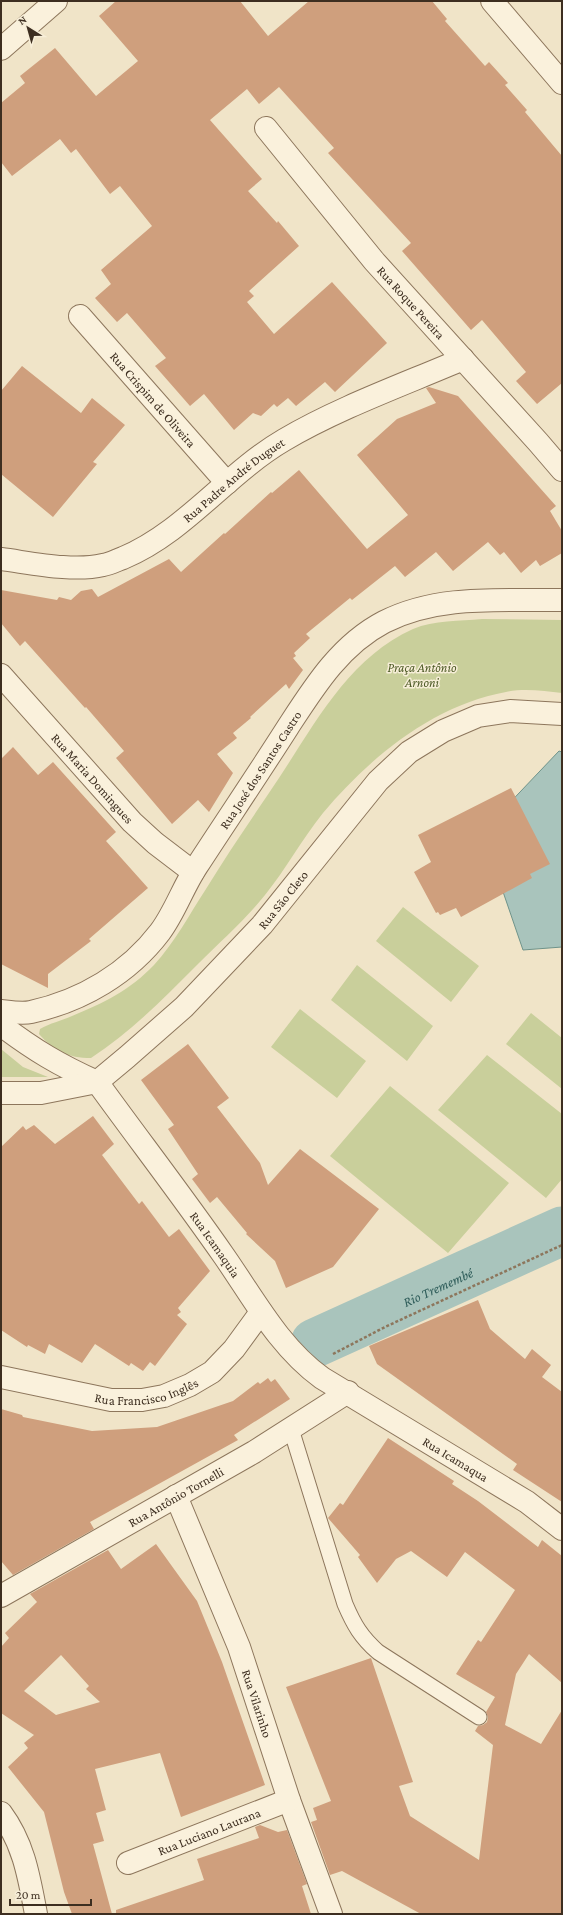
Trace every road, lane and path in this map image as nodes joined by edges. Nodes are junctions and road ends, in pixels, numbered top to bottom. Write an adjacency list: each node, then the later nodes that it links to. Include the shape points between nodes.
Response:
1 (56, 1): 3 (street)
2 (492, 1): 4 (street)
3 (1, 49)
4 (562, 83)
5 (266, 128): 7 (street, Rua Roque Pereira, via 374,261)
6 (80, 316): 9 (street, Rua Crispim de Oliveira)
7 (463, 359): 8 (street, Rua Roque Pereira); 9 (street, Rua Padre André Duguet, via 312,424 282,441)
8 (562, 470)
9 (227, 483): 10 (street, Rua Padre André Duguet, via 170,531 136,552 103,566 65,568)
10 (1, 559)
11 (562, 600): 14 (street, Rua José dos Santos Castro, via 458,601 421,607 383,622 348,647 320,679)
12 (1, 675): 14 (street, Rua Maria Domingues, via 132,822)
13 (562, 714): 17 (street, Rua São Cleto, via 510,711 478,716 443,731 410,752 373,786 262,925 184,1007)
14 (193, 872): 15 (street, Rua José dos Santos Castro, via 161,931 136,960 110,980 69,1000 30,1012)
15 (1, 1011)
16 (1, 1026): 17 (street, via 37,1052 66,1069)
17 (96, 1082): 18 (street, Rua São Cleto, via 41,1093); 20 (street, Rua Icamaquia, via 225,1256)
18 (1, 1093)
19 (562, 1245): 21 (path, via 385,1327)
20 (261, 1312): 21 (street, Rua Icamaquia); 22 (street, Rua Francisco Inglês, via 234,1349 212,1372 164,1396 142,1400 111,1400)
21 (308, 1368): 23 (street, Rua Icamaquia)
22 (1, 1377)
23 (348, 1392): 24 (street, Rua Antônio Tornelli); 26 (street, Rua Icamaqua, via 527,1502)
24 (291, 1429): 25 (street, Rua Antônio Tornelli); 28 (lane, via 344,1604 360,1633 378,1652)
25 (176, 1496): 27 (street, Rua Antônio Tornelli); 29 (street, Rua Vilarinho, via 239,1647)
26 (562, 1529)
27 (1, 1596)
28 (479, 1717)
29 (289, 1800): 31 (street, Rua Luciano Laurana); 33 (street, Rua Vilarinho)
30 (1, 1813): 32 (street, via 20,1845 29,1873)
31 (128, 1863)
32 (36, 1914)
33 (331, 1914)

